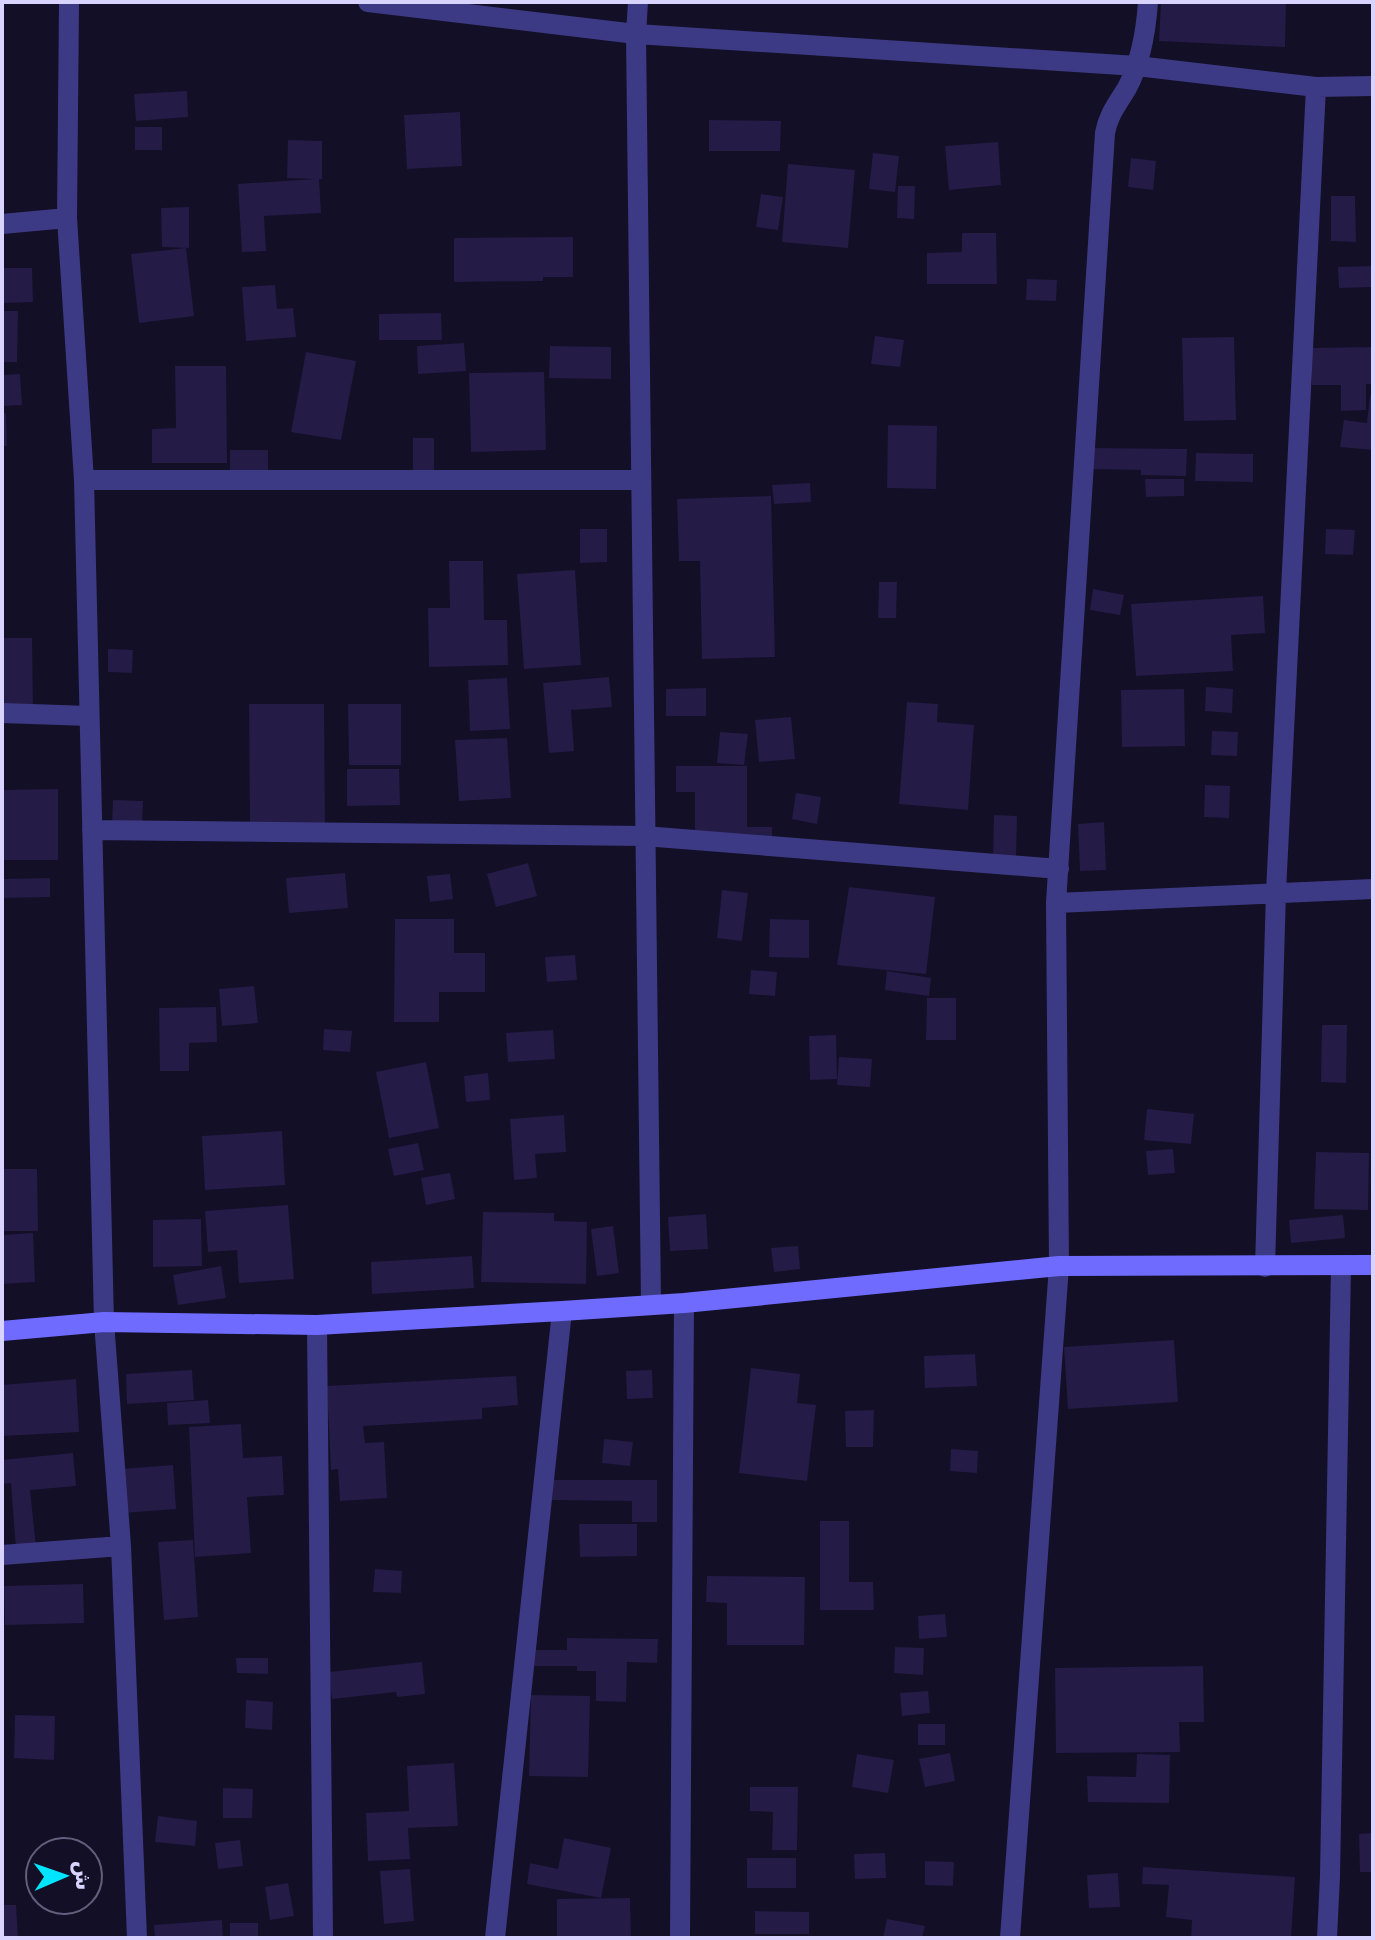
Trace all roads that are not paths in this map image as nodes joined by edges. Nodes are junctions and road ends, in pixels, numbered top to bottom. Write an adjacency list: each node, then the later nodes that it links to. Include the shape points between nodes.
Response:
1 (69, 2): 9 (street)
2 (368, 2): 5 (street)
3 (638, 2): 5 (street)
4 (1148, 2): 6 (street)
5 (636, 34): 6 (street); 12 (street)
6 (1137, 66): 8 (street); 17 (street, via 1105,133)
7 (1373, 86): 8 (street)
8 (1316, 87): 19 (street)
9 (67, 218): 10 (street); 11 (street)
10 (2, 224)
11 (84, 480): 12 (street); 14 (street)
12 (641, 480): 16 (street)
13 (2, 713): 14 (street)
14 (89, 716): 15 (street)
15 (92, 830): 16 (street); 28 (street)
16 (644, 836): 17 (street); 26 (street)
17 (1059, 869): 20 (street)
18 (1373, 889): 19 (street)
19 (1276, 892): 20 (street); 24 (street)
20 (1056, 903): 22 (street)
21 (1373, 1265): 23 (street)
22 (1059, 1266): 24 (street); 25 (street); 37 (street)
23 (1341, 1266): 24 (street); 38 (street)
24 (1265, 1267)
25 (684, 1303): 26 (street); 36 (street)
26 (651, 1304): 27 (street)
27 (562, 1311): 29 (street); 35 (street)
28 (104, 1322): 29 (street); 30 (street); 31 (street)
29 (317, 1325): 34 (street)
30 (2, 1331)
31 (121, 1546): 32 (street); 33 (street)
32 (2, 1555)
33 (137, 1938)
34 (323, 1938)
35 (495, 1938)
36 (680, 1938)
37 (1010, 1938)
38 (1327, 1938)

